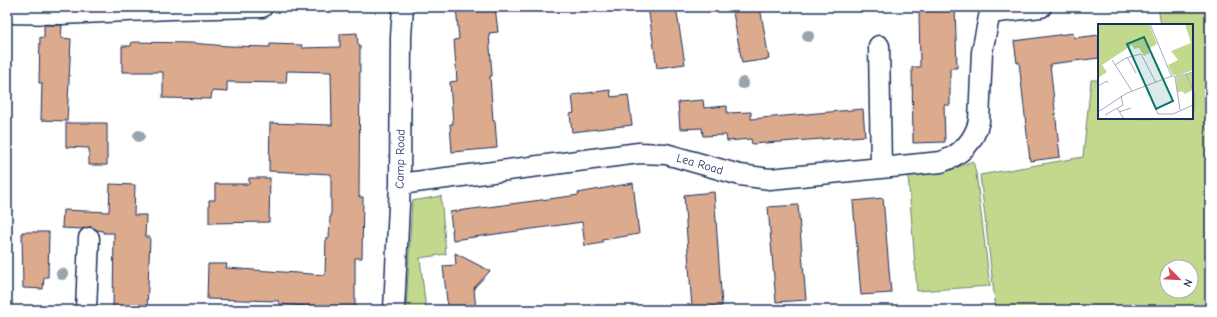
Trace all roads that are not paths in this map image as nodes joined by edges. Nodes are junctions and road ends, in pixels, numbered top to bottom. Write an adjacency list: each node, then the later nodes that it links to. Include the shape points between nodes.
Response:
1 (262, 7): 4 (street)
2 (404, 7): 9 (street, Camp Road, via 401,37)
3 (1041, 7): 5 (street)
4 (171, 8): 6 (street, via 61,14)
5 (991, 10): 8 (street, Lea Road, via 982,52 979,121 972,139 951,159)
6 (7, 13)
7 (879, 46): 8 (street)
8 (881, 168): 9 (street, Lea Road, via 770,179 754,178 666,154 643,152)
9 (400, 184): 12 (street, Camp Road)
10 (89, 238): 11 (street)
11 (86, 310)
12 (394, 310)

